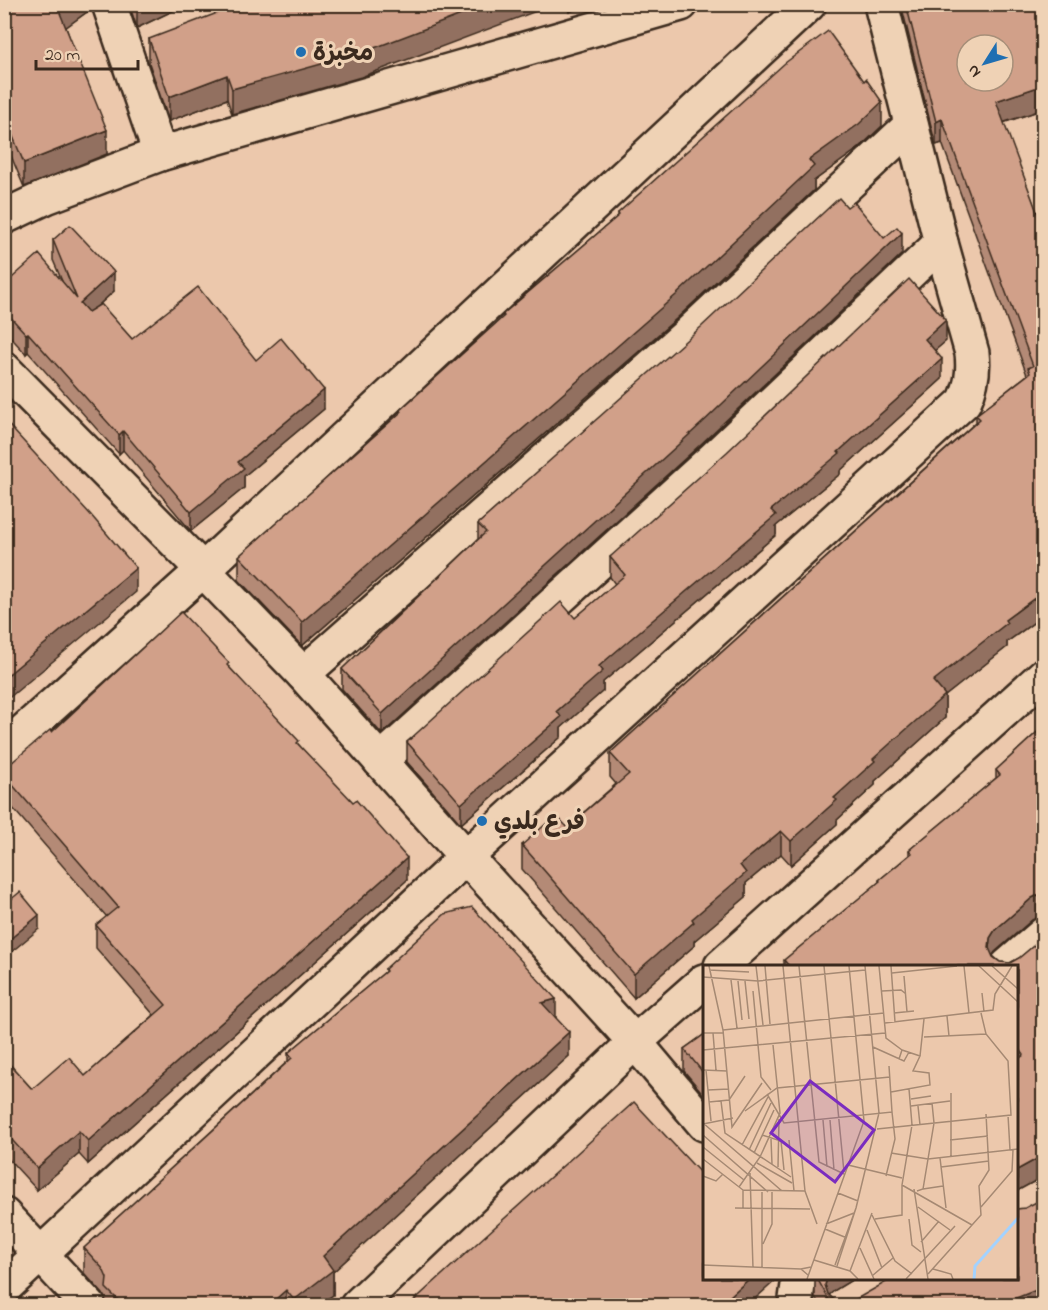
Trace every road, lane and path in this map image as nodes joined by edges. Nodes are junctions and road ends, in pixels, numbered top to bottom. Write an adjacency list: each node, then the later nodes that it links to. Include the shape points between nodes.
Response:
1 (109, 4): 6 (street)
2 (681, 4): 6 (street)
3 (810, 4): 10 (street)
4 (881, 4): 5 (street)
5 (911, 124): 8 (street); 11 (street, via 689,333)
6 (160, 154): 7 (street)
7 (4, 217)
8 (942, 243): 14 (street, via 714,458); 15 (street, via 972,352 972,382 964,402)
9 (4, 369): 10 (street)
10 (204, 570): 11 (street); 13 (street)
11 (303, 674): 14 (street)
12 (1044, 675): 17 (street)
13 (4, 749)
14 (380, 760): 15 (street)
15 (466, 857): 20 (street); 23 (street)
16 (1044, 934): 18 (street)
17 (722, 965)
18 (1008, 965)
19 (703, 983): 20 (street)
20 (635, 1042): 21 (street); 27 (street)
21 (703, 1122)
22 (4, 1215): 23 (street)
23 (42, 1254): 25 (street); 26 (street)
24 (799, 1280): 28 (street)
25 (4, 1288)
26 (89, 1305)
27 (357, 1305)
28 (795, 1305)

